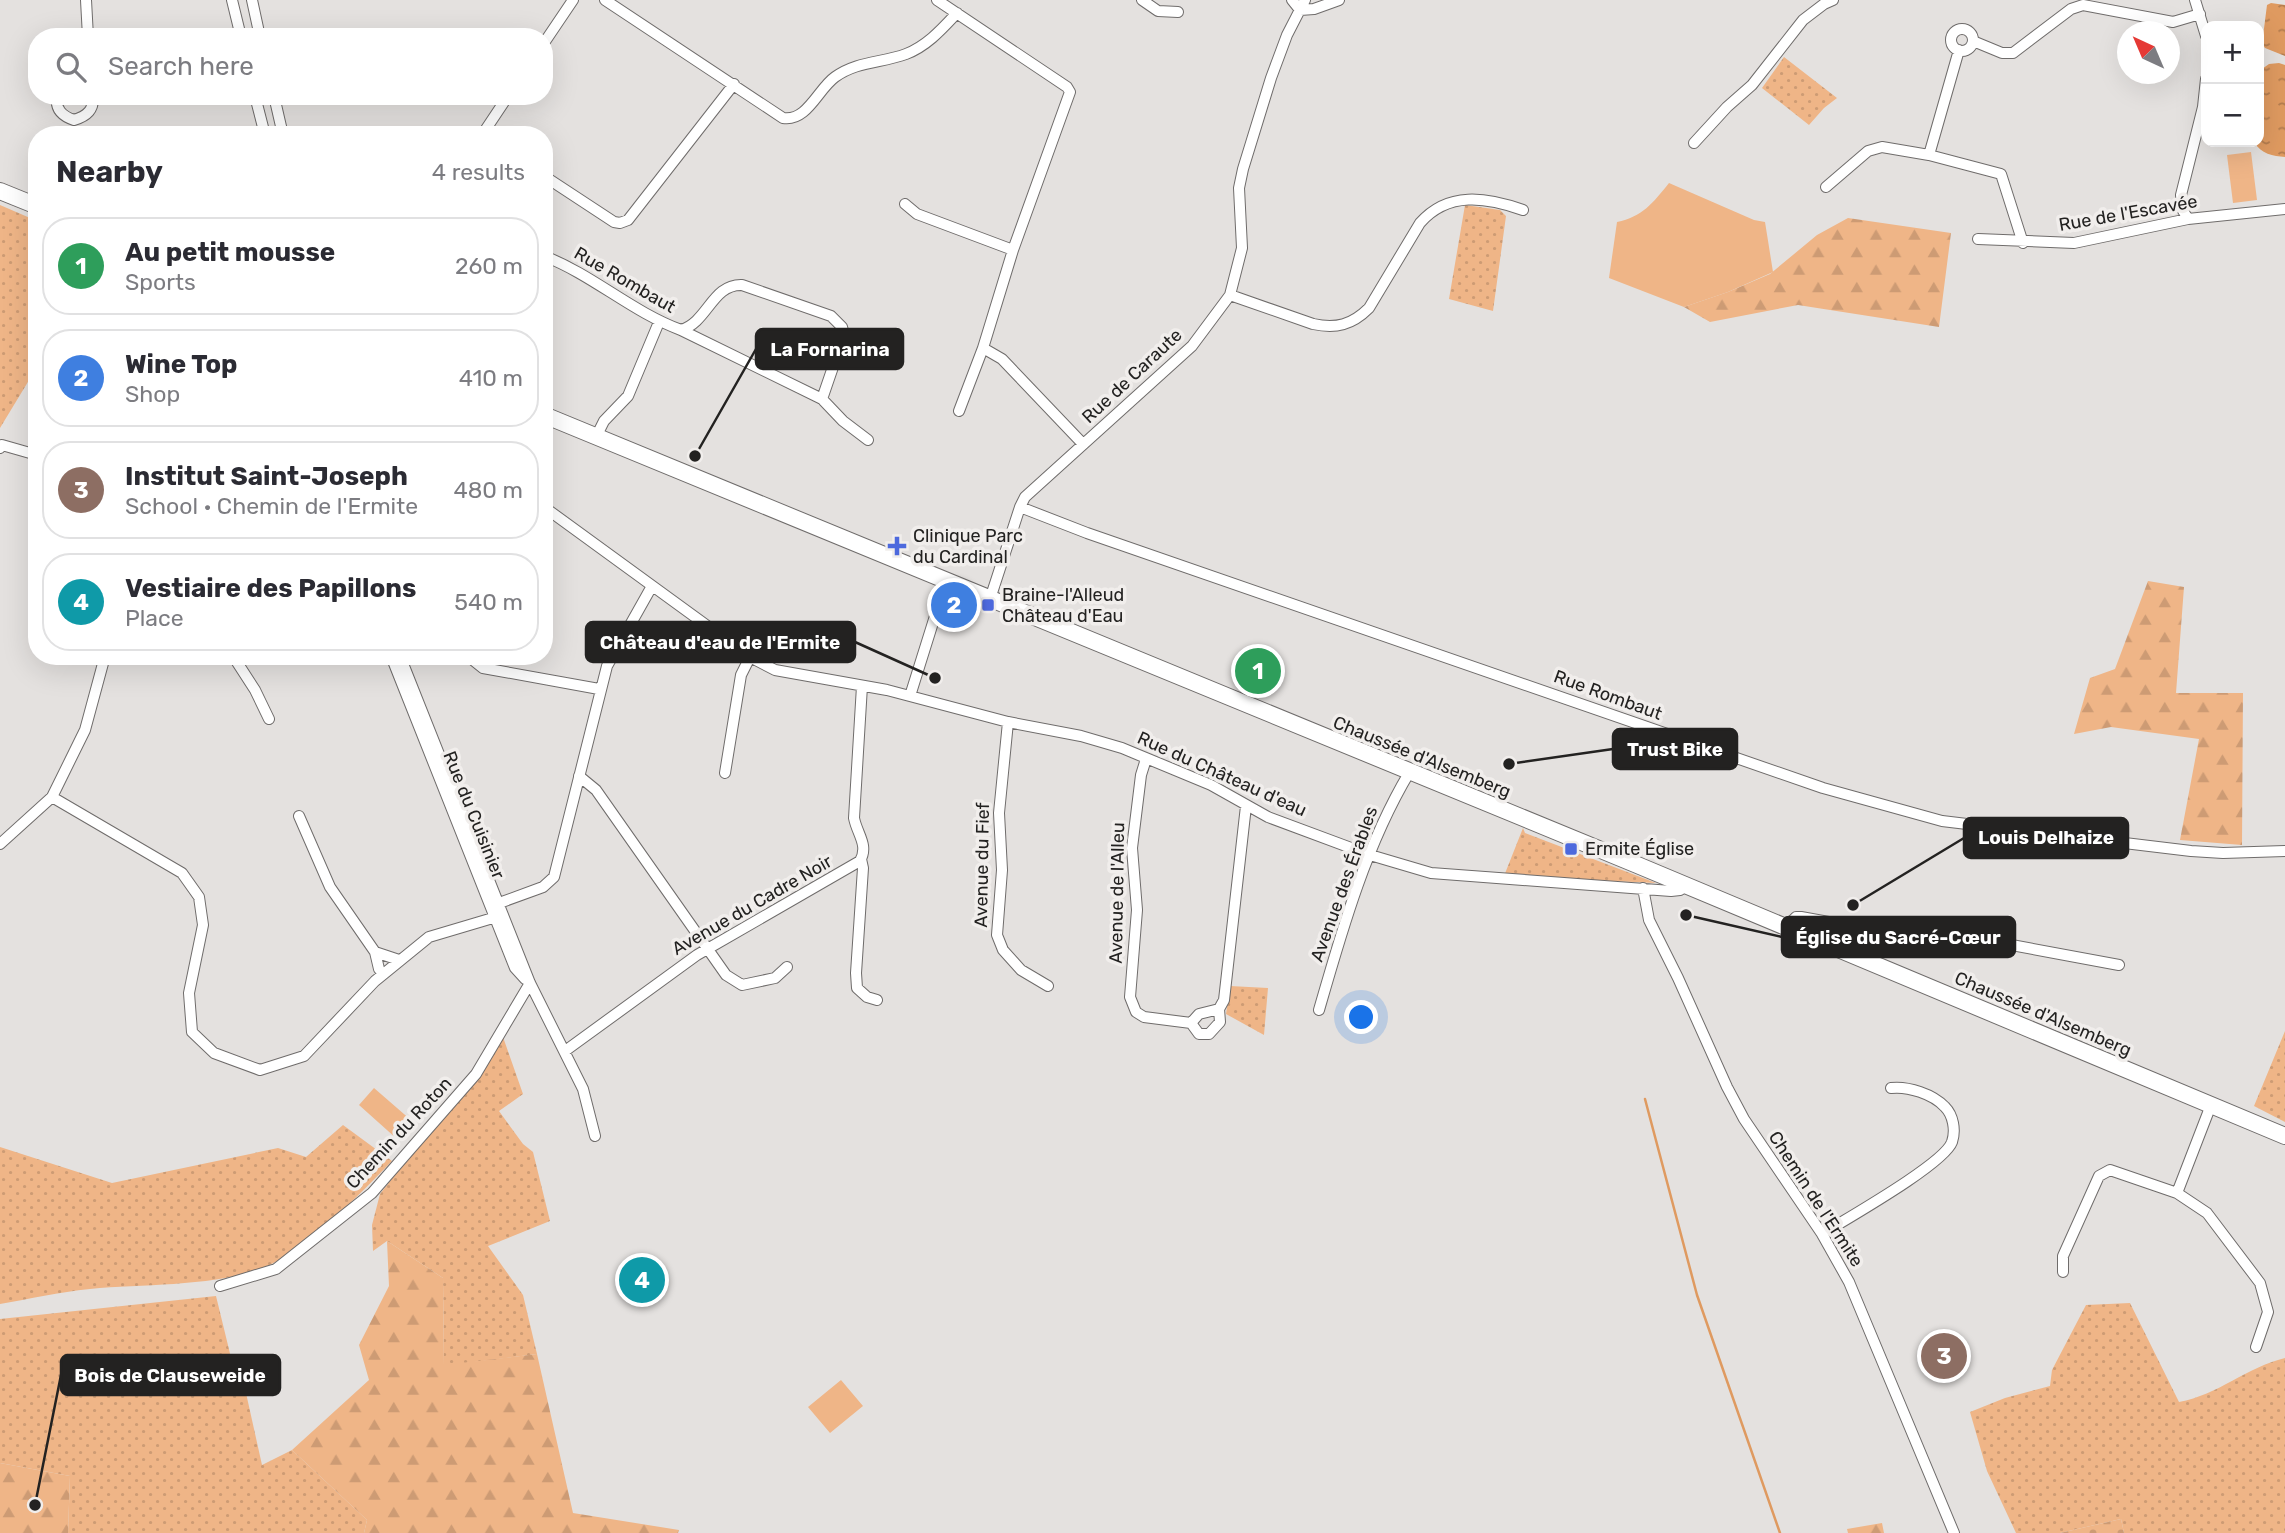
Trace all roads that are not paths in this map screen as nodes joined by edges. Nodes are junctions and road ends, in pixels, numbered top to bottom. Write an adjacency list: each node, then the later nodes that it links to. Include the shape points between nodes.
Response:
1 (86, 0): 17 (street)
2 (232, 0): 18 (street)
3 (252, 0): 19 (street)
4 (573, 0): 20 (street)
5 (605, 0): 23 (street)
6 (937, 0): 14 (street)
7 (1142, 0): 13 (street, via 1158,11)
8 (1292, 0): 12 (street)
9 (1339, 0): 12 (street, via 1314,9)
10 (1833, 0): 33 (street, via 1803,20 1752,85)
11 (2195, 0): 15 (street)
12 (1303, 5): 47 (street, Rue de Caraute, via 1271,78 1243,169 1239,188 1242,248)
13 (1178, 12)
14 (957, 13): 23 (street, via 937,34 906,54 838,74 795,118 783,118); 45 (street, via 1070,92)
15 (2200, 14): 16 (street); 21 (street, via 2172,22 2083,5 2012,53)
16 (2202, 21)
17 (88, 28)
18 (239, 28)
19 (258, 28)
20 (553, 30)
21 (1973, 41): 22 (street, via 1968,49); 22 (street, via 1965,29 1954,31 1951,42)
22 (1959, 50): 34 (street)
23 (734, 84): 35 (street, via 628,220 614,222)
24 (2205, 84): 42 (street, via 2180,195)
25 (57, 105): 26 (street, via 74,120)
26 (92, 105)
27 (257, 105): 30 (street)
28 (276, 105): 31 (street)
29 (502, 105): 32 (street)
30 (263, 126)
31 (281, 126)
32 (489, 126)
33 (1694, 143)
34 (1929, 155): 36 (street, via 1882,148 1868,151); 44 (street, via 2001,174)
35 (553, 182)
36 (1826, 187)
37 (0, 191): 38 (main road)
38 (28, 202)
39 (905, 204): 45 (street, via 918,214)
40 (2285, 209): 42 (street, Rue de l'Escavée)
41 (1523, 210): 47 (street, via 1475,200 1436,208 1420,223 1369,308 1346,325 1313,324)
42 (2188, 219): 44 (street, Rue de l'Escavée, via 2074,243)
43 (1978, 239): 44 (street, Rue de l'Escavée)
44 (2023, 243)
45 (1013, 250): 50 (street)
46 (553, 260): 48 (street, Rue Rombaut)
47 (1230, 295): 56 (street, Rue de Caraute, via 1192,346)
48 (659, 322): 49 (street, Rue Rombaut); 54 (street, via 628,396 604,421)
49 (681, 330): 51 (street, Rue Rombaut); 51 (street, via 691,327 726,287 734,285 831,316 844,335)
50 (983, 348): 52 (street); 56 (street, via 1002,359)
51 (822, 400): 55 (street, Rue Rombaut)
52 (959, 411)
53 (553, 419): 54 (main road, Chaussée d'Alsemberg)
54 (596, 437): 61 (main road, Chaussée d'Alsemberg)
55 (868, 440)
56 (1083, 444): 59 (street, Rue de Caraute)
57 (0, 448): 58 (street)
58 (28, 452)
59 (1020, 507): 63 (street, Rue de Caraute); 83 (street, Rue Rombaut, via 1611,716 1824,788 1942,821 2191,851)
60 (553, 514): 62 (street, Rue du Château d'eau)
61 (946, 581): 63 (main road, Chaussée d'Alsemberg); 72 (street)
62 (652, 586): 64 (street, Rue du Château d'eau); 71 (street)
63 (990, 599): 77 (main road, Chaussée d'Alsemberg)
64 (750, 657): 70 (street, Rue du Château d'eau, via 775,670); 76 (street, via 741,675)
65 (103, 665): 79 (street, via 85,730)
66 (239, 665): 73 (street)
67 (395, 665): 88 (street, Rue du Cuisinier)
68 (403, 665): 88 (street, Rue du Cuisinier)
69 (479, 665): 71 (street)
70 (862, 686): 72 (street, Rue du Château d'eau); 85 (street, via 854,818 864,844)
71 (599, 689): 78 (street)
72 (910, 696): 74 (street, Rue du Château d'eau)
73 (270, 719)
74 (1009, 722): 75 (street, Rue du Château d'eau, via 1081,736); 100 (street, Avenue du Fief, via 999,813 1002,870 997,935 1003,950 1021,970)
75 (1146, 759): 80 (street, Rue du Château d'eau, via 1210,785); 104 (street, Avenue de l'Alleu, via 1132,848 1137,910 1130,997 1136,1012 1144,1017)
76 (725, 773)
77 (1409, 773): 84 (street, Avenue des Érables); 86 (main road, Chaussée d'Alsemberg)
78 (579, 776): 88 (street, via 554,877 543,887); 93 (street, via 596,790)
79 (52, 797): 82 (street); 98 (street, via 182,873 199,897 203,925 188,993 192,1032 214,1053 260,1070 304,1056)
80 (1246, 806): 84 (street, Rue du Château d'eau); 102 (street, Avenue de l'Alleu, via 1224,1000)
81 (299, 816): 94 (street, via 330,887)
82 (0, 845)
83 (2285, 851)
84 (1370, 855): 87 (street, Rue du Château d'eau, via 1457,877); 103 (street, Avenue des Érables)
85 (858, 862): 93 (street, Avenue du Cadre Noir); 101 (street, via 863,869 857,988)
86 (1686, 886): 87 (street, Rue du Château d'eau, via 1671,891); 91 (main road, Chaussée d'Alsemberg)
87 (1643, 888): 111 (street, Chemin de l'Ermite, via 1649,920 1727,1087)
88 (495, 905): 89 (street, Rue du Cuisinier)
89 (499, 916): 95 (street, via 429,937); 99 (street, Rue du Cuisinier)
90 (1825, 921): 91 (street, via 1796,917); 92 (street, via 1814,930); 96 (street, via 1962,936)
91 (1785, 928): 92 (main road, Chaussée d'Alsemberg)
92 (1812, 939): 107 (main road, Chaussée d'Alsemberg)
93 (709, 947): 97 (street, via 726,975 742,985 775,978); 105 (street, Avenue du Cadre Noir)
94 (375, 951): 95 (street); 98 (street)
95 (399, 960): 98 (street)
96 (2119, 965)
97 (787, 967)
98 (383, 974)
99 (530, 983): 105 (street, Rue du Cuisinier); 113 (street, Chemin du Roton, via 475,1074 372,1192 276,1269)
100 (1048, 986)
101 (877, 1000)
102 (1219, 1009): 104 (street, via 1199,1014); 104 (street, Avenue de l'Alleu, via 1220,1022 1209,1034 1199,1034)
103 (1319, 1010)
104 (1191, 1023)
105 (565, 1051): 108 (street, Rue du Cuisinier, via 583,1089)
106 (1891, 1088): 111 (street, via 1905,1087 1941,1103 1953,1121 1952,1141 1944,1154 1919,1173)
107 (2211, 1105): 109 (main road, Chaussée d'Alsemberg); 110 (street)
108 (595, 1136)
109 (2285, 1136)
110 (2177, 1193): 112 (street, via 2110,1170 2099,1176 2063,1256); 114 (street, via 2207,1213 2260,1283 2268,1312)
111 (1822, 1234): 115 (street, Chemin de l'Ermite, via 1849,1282)
112 (2063, 1272)
113 (220, 1286)
114 (2256, 1347)
115 (1954, 1533)

